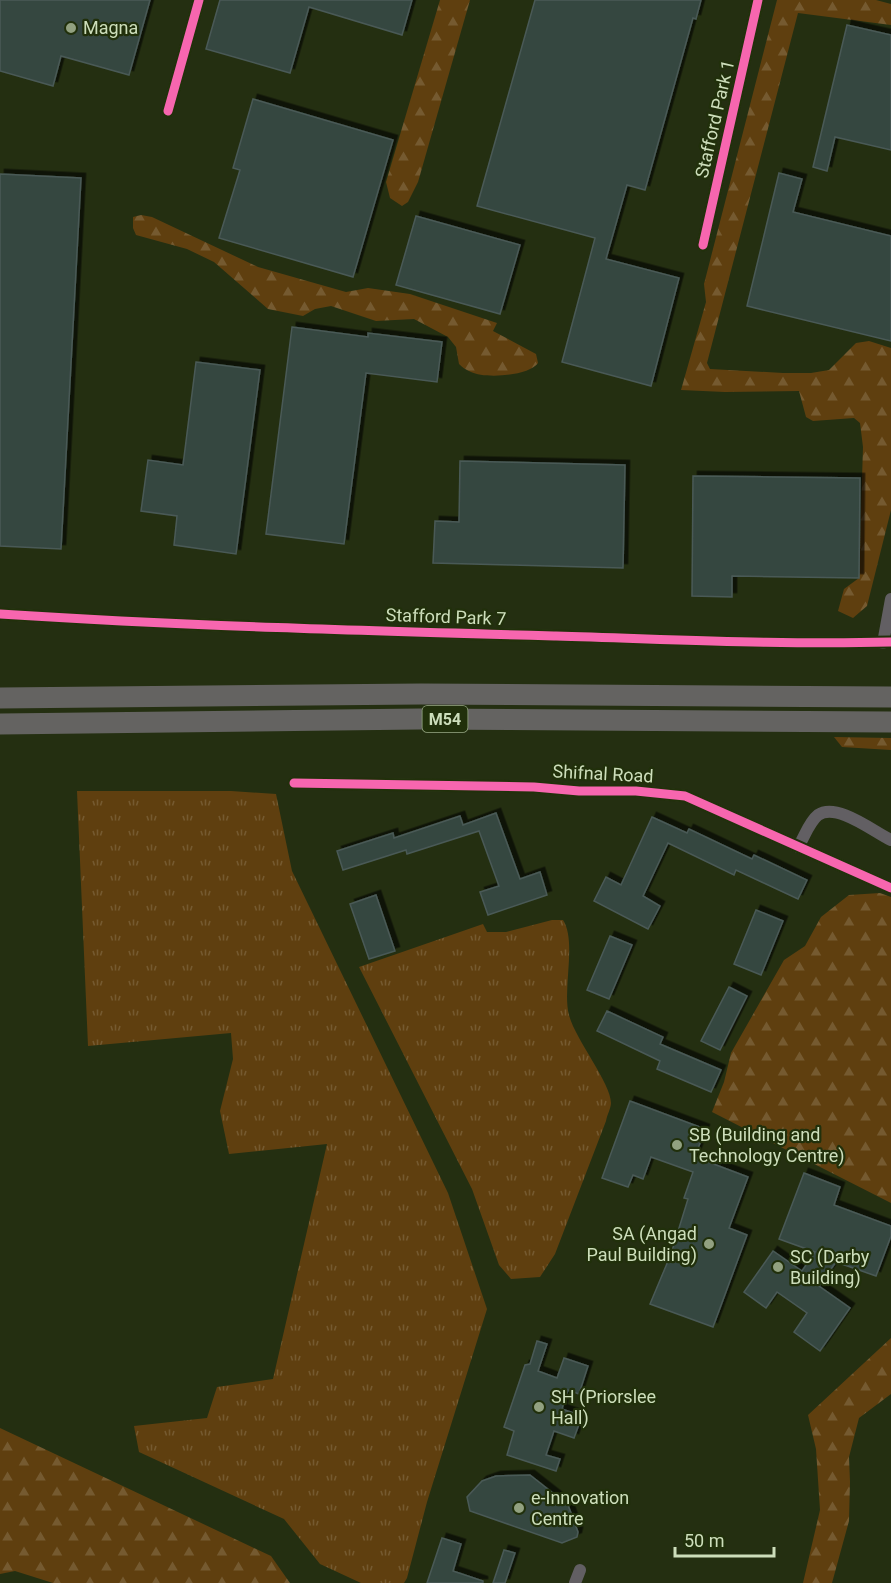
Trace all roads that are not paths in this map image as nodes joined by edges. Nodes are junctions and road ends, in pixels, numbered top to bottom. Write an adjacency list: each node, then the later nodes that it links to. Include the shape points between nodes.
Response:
1 (199, 0): 3 (street)
2 (758, 0): 4 (street, Stafford Park 1)
3 (168, 111)
4 (703, 245)
5 (891, 599): 7 (street)
6 (0, 614): 7 (street, Stafford Park 7, via 348,631)
7 (887, 643)
8 (891, 697): 9 (highway, M54, via 409,694)
9 (0, 698)
10 (891, 722): 11 (highway, M54, via 418,719)
11 (0, 724)
12 (294, 783): 14 (street, Shifnal Road, via 636,791 685,796)
13 (891, 840): 14 (street, via 845,815 827,812 814,821)
14 (798, 847): 15 (street, Shifnal Road)
15 (891, 888)
16 (580, 1570): 17 (street)
17 (575, 1583)

